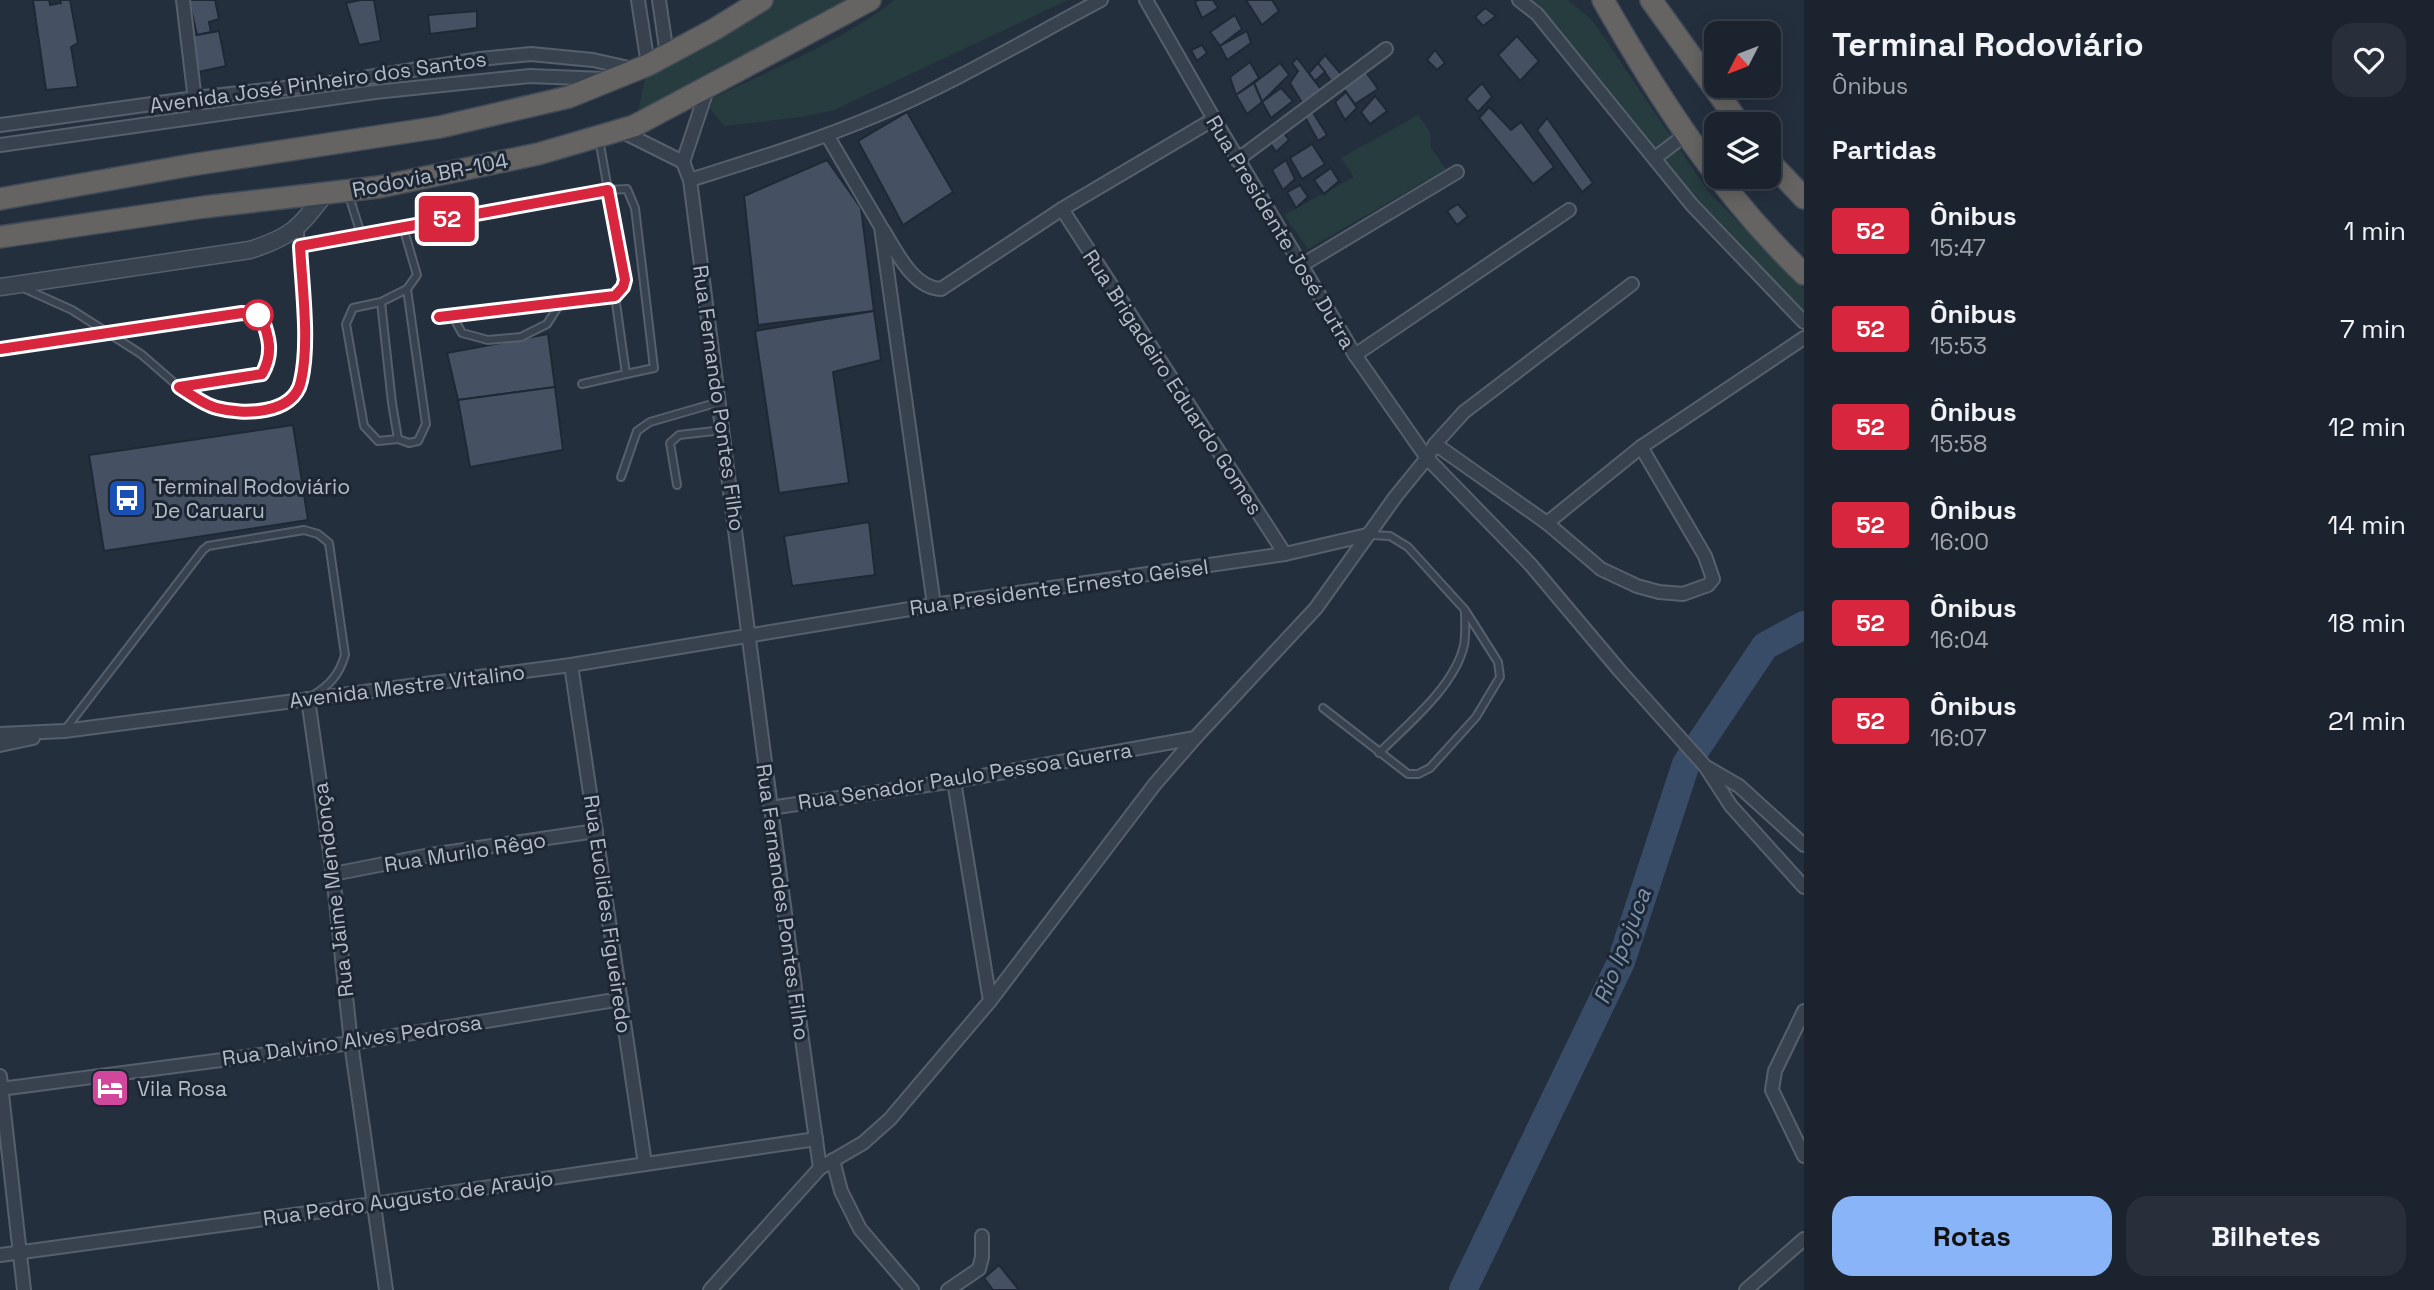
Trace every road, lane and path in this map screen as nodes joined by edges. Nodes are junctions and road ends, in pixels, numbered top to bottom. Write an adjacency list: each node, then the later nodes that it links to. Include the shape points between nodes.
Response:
1 (183, 0): 17 (street)
2 (638, 0): 14 (street)
3 (659, 0): 14 (street)
4 (762, 0): 14 (highway)
5 (870, 0): 16 (highway, Rodovia BR-104)
6 (1101, 0): 23 (street, via 929,92)
7 (1146, 0): 20 (street, Rua Presidente José Dutra)
8 (1519, 0): 27 (street, via 1537,14)
9 (1584, 0): 13 (highway)
10 (1603, 0): 13 (highway)
11 (1651, 0): 18 (highway)
12 (1386, 48): 28 (street)
13 (1634, 55): 24 (highway)
14 (650, 64): 15 (highway); 17 (street, Avenida José Pinheiro dos Santos, via 531,54)
15 (613, 79): 19 (street, Avenida José Pinheiro dos Santos, via 530,76); 37 (highway, via 569,97 440,127 191,164)
16 (708, 87): 22 (highway, Rodovia BR-104); 29 (street)
17 (195, 98): 19 (street); 21 (street, Avenida José Pinheiro dos Santos)
18 (1731, 112)
19 (197, 117): 26 (street, Avenida José Pinheiro dos Santos)
20 (1214, 120): 28 (street, Rua Presidente José Dutra); 38 (street)
21 (0, 125)
22 (620, 131): 25 (highway, Rodovia BR-104); 29 (street)
23 (827, 135): 32 (street); 42 (street)
24 (1685, 135): 27 (street); 47 (highway)
25 (599, 136): 33 (lane); 34 (highway, Rodovia BR-104, via 538,154)
26 (0, 145)
27 (1655, 158): 56 (street, via 1692,205)
28 (1237, 160): 46 (street, Rua Presidente José Dutra)
29 (683, 162): 32 (street, Rua Fernando Pontes Filho)
30 (1457, 172): 46 (street)
31 (1781, 173): 36 (highway)
32 (690, 180): 64 (street, Rua Fernando Pontes Filho)
33 (608, 190): 41 (lane); 51 (lane, via 625,280); 61 (lane, via 627,188 635,208 654,368)
34 (347, 191): 35 (highway, Rodovia BR-104); 43 (lane)
35 (324, 194): 40 (street); 44 (highway, Rodovia BR-104)
36 (1804, 198)
37 (0, 200)
38 (1062, 209): 42 (street, via 941,289 924,285 913,274); 74 (street, Rua Brigadeiro Eduardo Gomes)
39 (1569, 210): 60 (street)
40 (299, 227): 45 (lane); 49 (street, via 274,243 250,250)
41 (403, 227): 43 (lane); 50 (lane, via 417,275)
42 (881, 227): 75 (street)
43 (361, 234): 45 (lane)
44 (0, 237)
45 (300, 246): 63 (lane, via 301,384 287,402 257,413 215,408)
46 (1302, 265): 60 (street, Rua Presidente José Dutra)
47 (1804, 274)
48 (1632, 284): 67 (street, via 1464,412)
49 (8, 286): 57 (lane, via 72,310)
50 (407, 289): 52 (lane); 66 (lane, via 426,424 418,441)
51 (615, 296): 53 (lane); 61 (lane)
52 (381, 302): 66 (lane); 66 (lane, via 353,308 346,324 364,426 378,441)
53 (561, 302): 54 (lane); 54 (lane, via 547,324 521,337 488,340 462,333)
54 (452, 315): 55 (lane)
55 (439, 317)
56 (1804, 322)
57 (108, 333): 59 (lane); 63 (lane); 63 (lane, via 242,313 261,315 270,360 262,374)
58 (1804, 338): 68 (street)
59 (0, 349)
60 (1354, 355): 69 (street, Rua Presidente José Dutra)
61 (626, 373): 62 (lane)
62 (582, 384)
63 (179, 387)
64 (719, 402): 65 (street, Rua Fernando Pontes Filho); 70 (lane, via 650,422 637,431)
65 (723, 430): 71 (lane, via 679,435 670,443); 77 (street, Rua Fernando Pontes Filho)
66 (398, 439)
67 (1435, 444): 69 (street); 72 (street)
68 (1642, 447): 72 (street); 72 (street, via 1705,556 1712,582 1683,594 1637,586 1601,569)
69 (1427, 458): 73 (street); 86 (street, Rua Presidente José Dutra, via 1530,564)
70 (621, 477)
71 (677, 485)
72 (1547, 523)
73 (1367, 535): 74 (street, Rua Presidente Ernesto Geisel); 76 (lane, via 1390,536 1408,547); 83 (street, via 1316,608)
74 (1285, 554): 75 (street, Rua Presidente Ernesto Geisel)
75 (934, 605): 77 (street, Rua Presidente Ernesto Geisel)
76 (1465, 610): 85 (lane, via 1464,645 1449,677); 85 (lane, via 1498,663 1500,677 1476,717 1430,768 1418,774 1408,774)
77 (750, 635): 78 (street, Avenida Mestre Vitalino); 88 (street, Rua Fernandes Pontes Filho)
78 (571, 665): 79 (street, Avenida Mestre Vitalino); 89 (street, Rua Euclides Figueiredo)
79 (308, 699): 81 (street, Avenida Mestre Vitalino); 81 (lane, via 329,685 345,655 329,543 304,530 203,550); 91 (street, Rua Jaime Mendonça)
80 (1323, 708): 85 (lane)
81 (64, 731): 82 (street, Avenida Mestre Vitalino); 84 (street, Avenida Mestre Vitalino)
82 (0, 734)
83 (1195, 738): 87 (street, Rua Senador Paulo Pessoa Guerra); 94 (street)
84 (0, 745)
85 (1379, 753)
86 (1705, 766): 90 (street, via 1739,786); 92 (street, via 1731,806)
87 (954, 781): 88 (street, Rua Senador Paulo Pessoa Guerra); 94 (street)
88 (770, 808): 98 (street, Rua Fernandes Pontes Filho)
89 (596, 831): 91 (street, Rua Murilo Rêgo); 93 (street, Rua Euclides Figueiredo)
90 (1804, 845)
91 (333, 874): 96 (street, Rua Jaime Mendonça)
92 (1804, 887)
93 (621, 999): 96 (street, Rua Dalvino Alves Pedrosa); 101 (street, Rua Euclides Figueiredo)
94 (990, 1001): 100 (street, via 890,1119 863,1143)
95 (1804, 1011): 99 (street, via 1775,1071 1772,1090)
96 (351, 1042): 97 (street, Rua Dalvino Alves Pedrosa); 103 (street, Rua Jaime Mendonça)
97 (1, 1085): 106 (street)
98 (816, 1139): 101 (street, Rua Pedro Augusto de Araujo); 102 (street, Rua Fernandes Pontes Filho)
99 (1804, 1156)
100 (833, 1160): 102 (street); 111 (street, via 841,1191 860,1229)
101 (645, 1164): 103 (street, Rua Pedro Augusto de Araujo)
102 (820, 1168): 110 (street)
103 (374, 1204): 106 (street, Rua Pedro Augusto de Araujo); 109 (street, Rua Jaime Mendonça)
104 (982, 1236): 112 (street, via 979,1269)
105 (1804, 1239): 113 (street)
106 (19, 1252): 107 (street, Rua Pedro Augusto de Araujo); 108 (street)
107 (0, 1255)
108 (24, 1290)
109 (386, 1290)
110 (710, 1290)
111 (912, 1290)
112 (948, 1290)
113 (1746, 1290)

